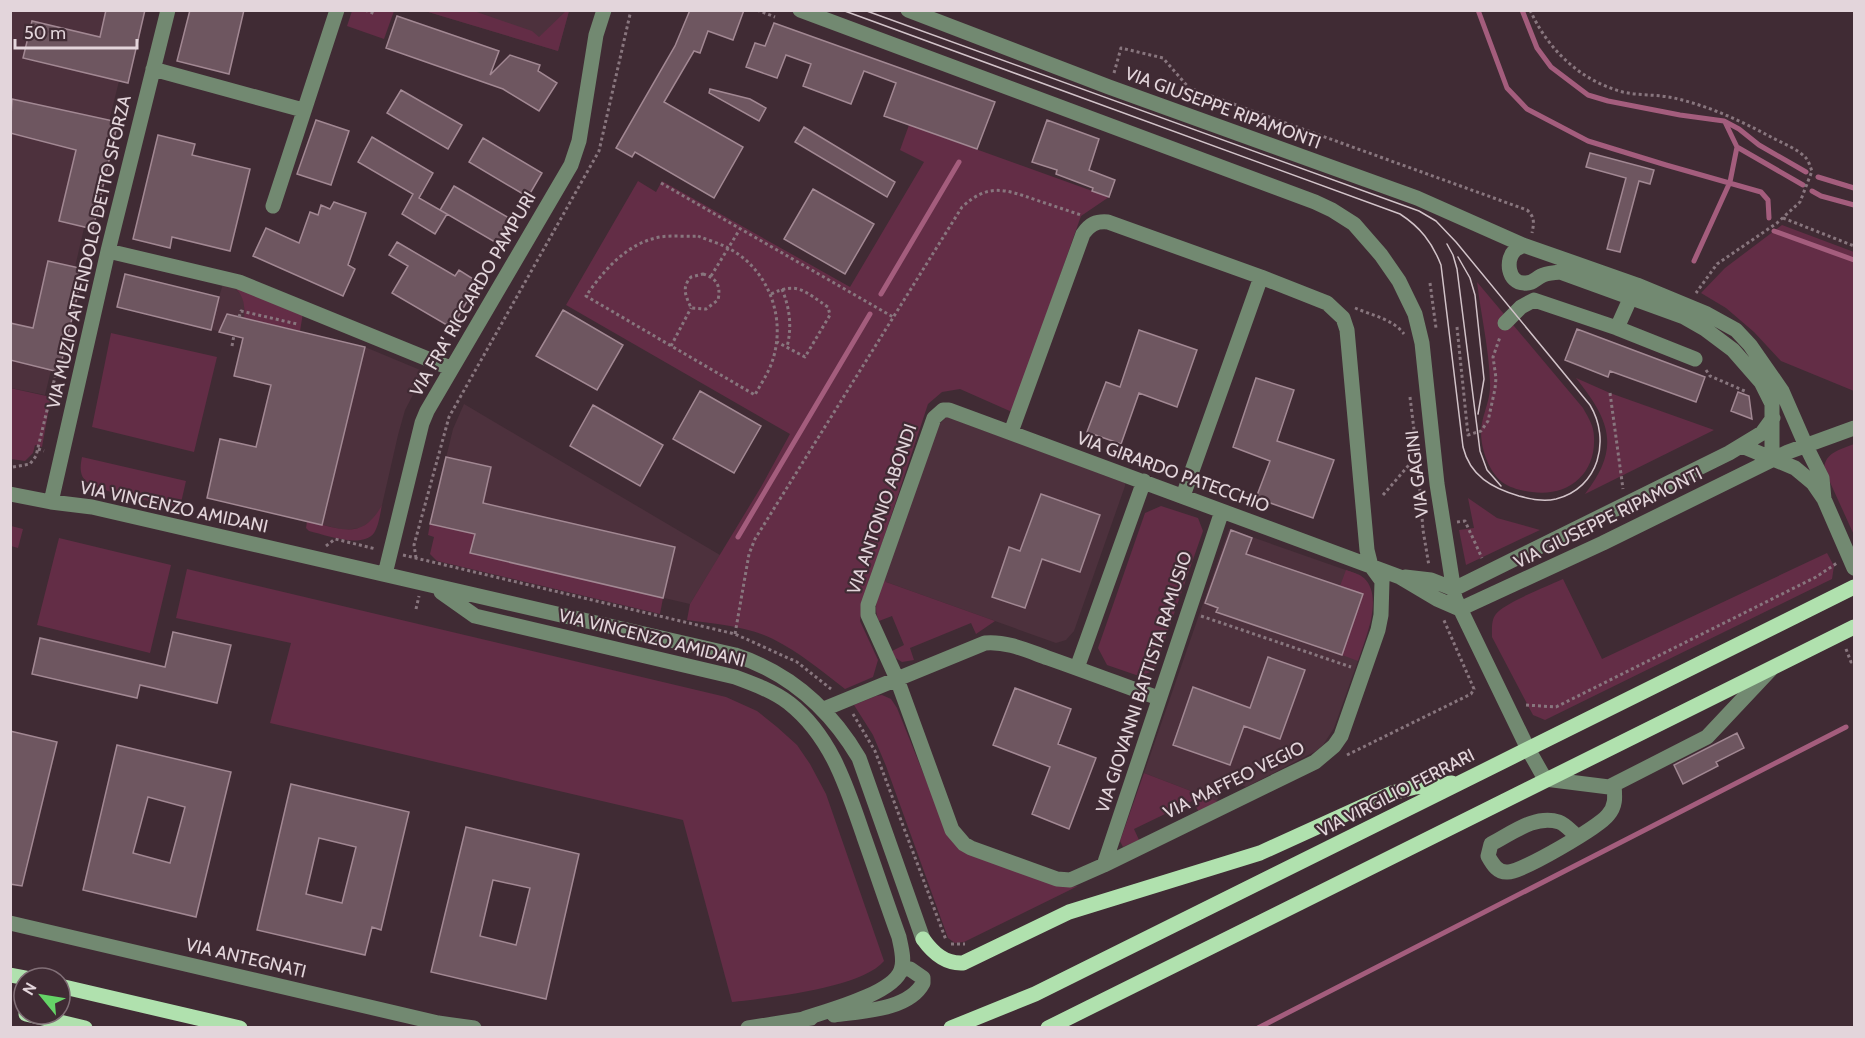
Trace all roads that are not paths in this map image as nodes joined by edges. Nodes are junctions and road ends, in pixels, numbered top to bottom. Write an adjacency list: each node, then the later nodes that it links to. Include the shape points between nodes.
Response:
1 (168, 10): 8 (street, VIA MUZIO ATTENDOLO DETTO SFORZA)
2 (337, 10): 9 (street)
3 (596, 10): 7 (street, VIA FRA' RICCARDO PAMPURI)
4 (604, 10): 7 (street, VIA FRA' RICCARDO PAMPURI)
5 (800, 10): 38 (street, VIA GAGINI, via 1304,197 1354,224 1399,280 1415,314)
6 (908, 10): 11 (street, VIA GIUSEPPE RIPAMONTI)
7 (596, 35): 18 (street, VIA FRA' RICCARDO PAMPURI, via 579,141 571,165)
8 (153, 69): 9 (street); 12 (street, VIA MUZIO ATTENDOLO DETTO SFORZA)
9 (303, 110): 10 (street)
10 (273, 206)
11 (1527, 241): 14 (street, VIA GIUSEPPE RIPAMONTI); 14 (street, VIA GIUSEPPE RIPAMONTI, via 1509,260 1509,270 1522,284 1560,272)
12 (108, 251): 18 (street, via 239,282); 30 (street, VIA MUZIO ATTENDOLO DETTO SFORZA)
13 (1261, 277): 22 (street, VIA MAFFEO VEGIO, via 1108,222 1089,225); 28 (street); 32 (street, VIA MAFFEO VEGIO, via 1327,303 1345,324 1366,550)
14 (1634, 292): 16 (street); 20 (street, VIA GIUSEPPE RIPAMONTI, via 1705,329 1733,350 1761,382 1772,404); 24 (street, VIA GIUSEPPE RIPAMONTI, via 1707,314 1736,330 1782,391)
15 (1505, 323): 16 (street, via 1534,300)
16 (1617, 328): 17 (street)
17 (1695, 359)
18 (450, 368): 34 (street, VIA FRA' RICCARDO PAMPURI, via 422,423)
19 (934, 418): 22 (street, VIA GIRARDO PATECCHIO, via 943,410 950,410); 43 (street, VIA ANTONIO ABONDI, via 868,605 869,620)
20 (1773, 418): 23 (street, VIA GIUSEPPE RIPAMONTI, via 1762,433); 25 (street, VIA GIUSEPPE RIPAMONTI)
21 (1854, 428): 24 (street, VIA GIUSEPPE RIPAMONTI)
22 (1011, 432): 26 (street, VIA GIRARDO PATECCHIO)
23 (1742, 446): 25 (street, VIA GIUSEPPE RIPAMONTI); 38 (street, VIA GIUSEPPE RIPAMONTI)
24 (1806, 446): 25 (street, VIA GIUSEPPE RIPAMONTI); 29 (street, VIA GIUSEPPE RIPAMONTI, via 1822,478)
25 (1772, 460): 29 (street, VIA GIUSEPPE RIPAMONTI, via 1803,474); 39 (street, VIA GIUSEPPE RIPAMONTI)
26 (1144, 481): 28 (street, VIA GIRARDO PATECCHIO); 42 (street)
27 (10, 494): 30 (street, VIA VINCENZO AMIDANI)
28 (1183, 496): 31 (street, VIA GIRARDO PATECCHIO)
29 (1824, 499): 33 (street, VIA GIUSEPPE RIPAMONTI)
30 (51, 502): 34 (street, VIA VINCENZO AMIDANI, via 92,507)
31 (1222, 511): 32 (street, VIA GIRARDO PATECCHIO); 44 (street, VIA GIOVANNI BATTISTA RAMUSIO)
32 (1371, 566): 35 (street, VIA GIRARDO PATECCHIO); 51 (street, VIA MAFFEO VEGIO, via 1382,581 1378,630 1334,746 1322,757 1263,788)
33 (1854, 568)
34 (385, 574): 36 (street, VIA VINCENZO AMIDANI)
35 (1400, 577): 38 (street, VIA GIRARDO PATECCHIO, via 1431,580); 39 (street, VIA GIRARDO PATECCHIO)
36 (434, 586): 45 (street, VIA VINCENZO AMIDANI, via 735,655 788,679); 54 (street, VIA VINCENZO AMIDANI, via 475,616 735,677 788,703 826,744 841,772 899,937)
37 (1854, 587): 46 (main road, VIA VIRGILIO FERRARI)
38 (1454, 589): 39 (street, VIA GAGINI)
39 (1460, 609): 46 (street, VIA GAGINI)
40 (1852, 635): 41 (main road)
41 (1775, 666): 47 (main road); 49 (street, via 1707,737)
42 (1077, 668): 43 (street, via 996,642); 44 (street)
43 (897, 679): 45 (street); 51 (street, VIA ANTONIO ABONDI, via 952,830 964,844 1056,879 1070,880)
44 (1158, 699): 51 (street, VIA GIOVANNI BATTISTA RAMUSIO)
45 (824, 710): 53 (street, VIA VINCENZO AMIDANI, via 864,769)
46 (1527, 749): 47 (street, VIA GAGINI); 48 (main road, VIA VIRGILIO FERRARI)
47 (1545, 779): 49 (street); 61 (main road)
48 (1464, 781): 53 (main road, via 1392,793 1260,853 1069,912 963,963 946,960); 60 (main road, VIA VIRGILIO FERRARI, via 1035,994)
49 (1614, 785): 50 (street, via 1616,802 1608,816)
50 (1578, 837): 50 (street, via 1561,822 1529,824 1491,844 1488,856 1496,868 1506,873)
51 (1104, 866)
52 (10, 923): 58 (street, VIA ANTEGNATI, via 438,1023)
53 (923, 939)
54 (902, 968): 56 (street, via 892,983); 56 (street, via 910,969 923,983 908,999 872,1010)
55 (72, 989): 57 (main road)
56 (803, 1019): 59 (street)
57 (240, 1028)
58 (474, 1028)
59 (748, 1028)
60 (951, 1028)
61 (1047, 1028)

